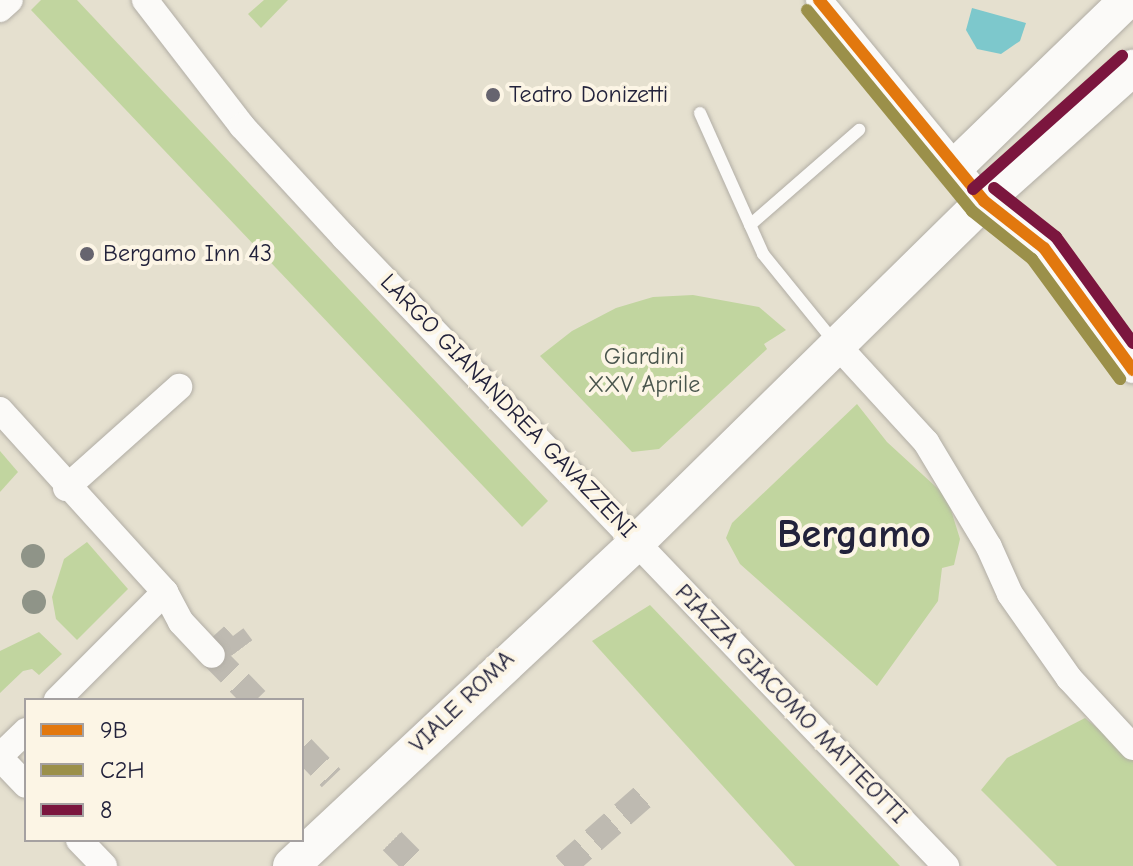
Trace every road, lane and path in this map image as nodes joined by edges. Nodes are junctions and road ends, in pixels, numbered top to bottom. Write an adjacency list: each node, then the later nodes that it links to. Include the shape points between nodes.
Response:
1 (10, 0): 5 (street)
2 (145, 0): 17 (street, LARGO GIANANDREA GAVAZZENI, via 242,126)
3 (819, 0): 9 (street)
4 (1127, 0): 9 (street)
5 (0, 9)
6 (1133, 68): 10 (street, LARGO GIANANDREA GAVAZZENI)
7 (700, 113): 11 (lane)
8 (859, 130): 11 (lane)
9 (956, 166): 10 (street)
10 (984, 201): 12 (street, LARGO GIANANDREA GAVAZZENI); 13 (street, via 1044,248)
11 (750, 225): 12 (lane, via 778,274)
12 (837, 345): 17 (street, LARGO GIANANDREA GAVAZZENI); 22 (street, via 926,442 989,547 1010,594 1069,678)
13 (1133, 370)
14 (179, 387): 16 (street)
15 (0, 410): 16 (street)
16 (66, 488): 18 (street)
17 (636, 543): 27 (street, VIALE ROMA); 28 (street, PIAZZA GIACOMO MATTEOTTI)
18 (165, 592): 19 (street, via 181,622); 20 (street)
19 (212, 655)
20 (59, 698)
21 (24, 733): 23 (street)
22 (1133, 747)
23 (0, 757): 24 (street)
24 (24, 783)
25 (81, 842): 26 (street)
26 (104, 866)
27 (291, 866)
28 (946, 866)

